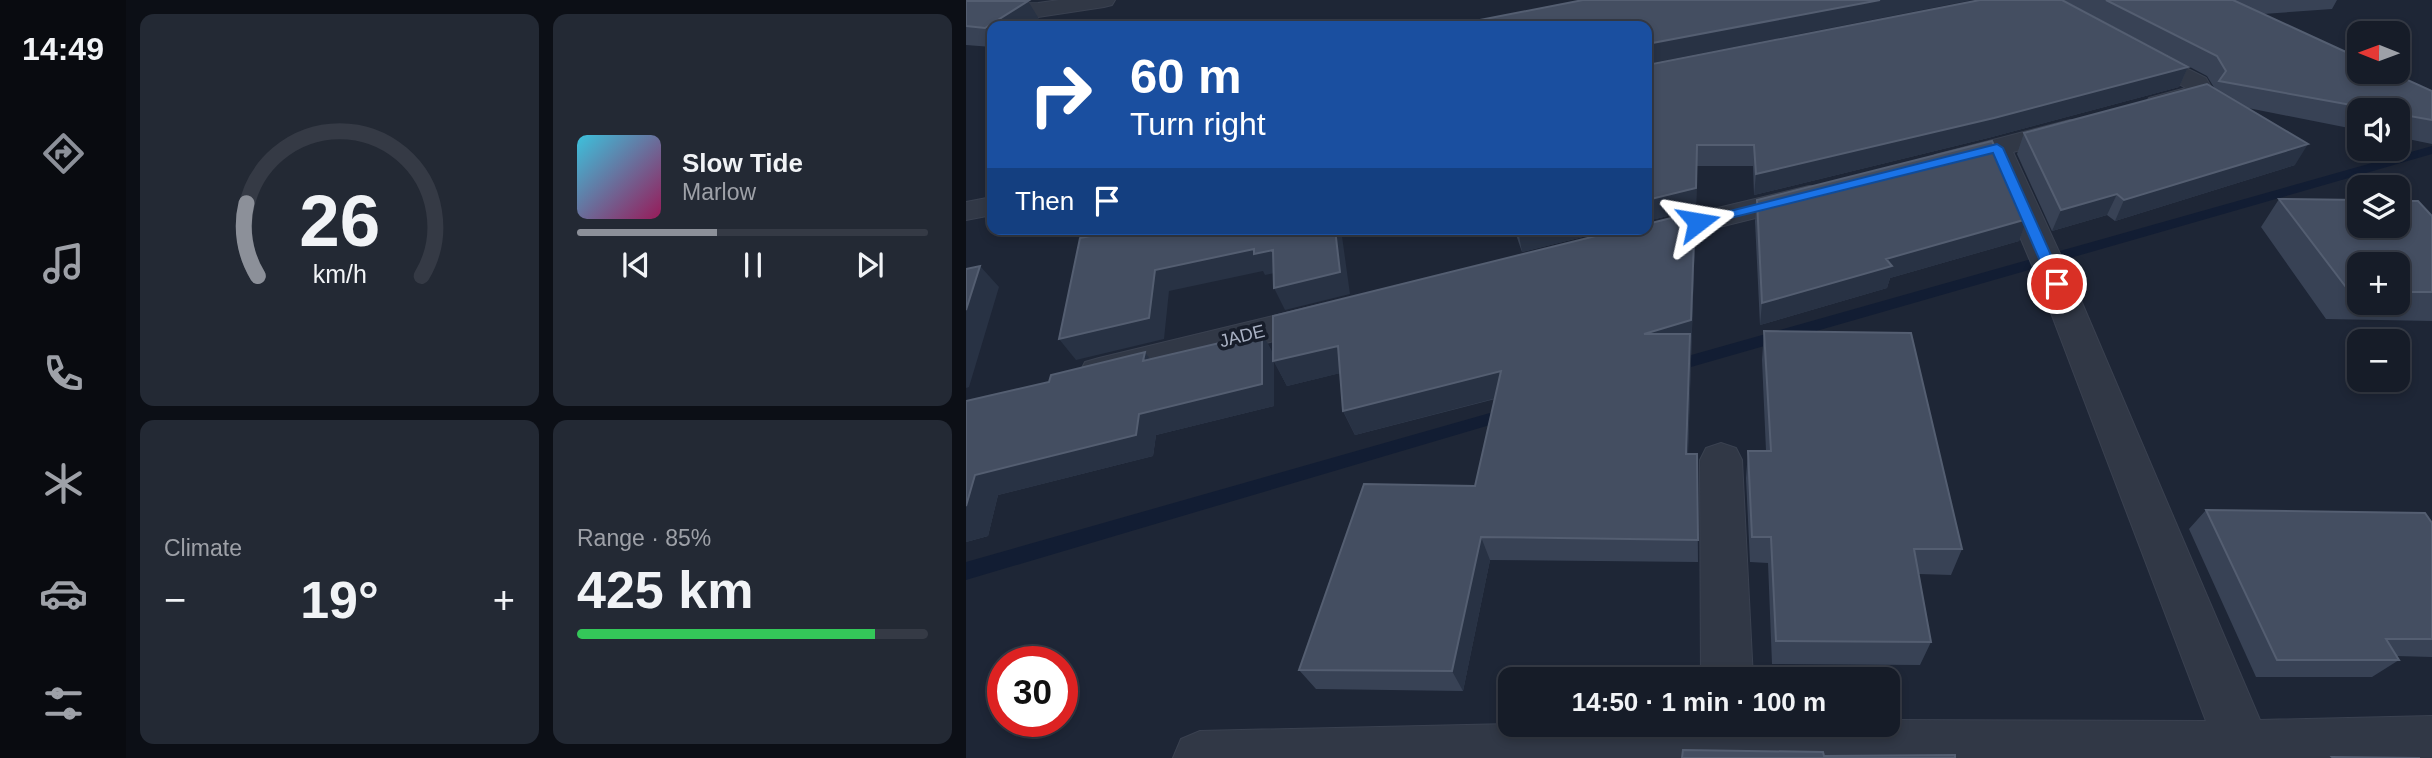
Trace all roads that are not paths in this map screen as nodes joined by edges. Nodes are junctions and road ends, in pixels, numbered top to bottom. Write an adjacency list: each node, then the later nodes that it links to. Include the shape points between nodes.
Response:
1 (1104, 0): 2 (street, via 1038,9)
2 (966, 11)
3 (2112, 38): 4 (street, via 2197,83 2201,93)
4 (1997, 148): 5 (street); 19 (street, via 2057,284)
5 (1915, 168)
6 (1834, 189): 9 (street)
7 (987, 207): 8 (street)
8 (966, 211)
9 (1652, 234)
10 (1649, 235): 11 (street)
11 (1617, 243)
12 (1346, 310): 13 (street, JADE)
13 (1074, 378)
14 (1721, 460): 15 (street)
15 (1727, 667)
16 (1682, 737): 20 (street)
17 (1786, 737): 19 (street)
18 (2432, 743): 19 (street)
19 (2246, 753)
20 (1200, 758)

